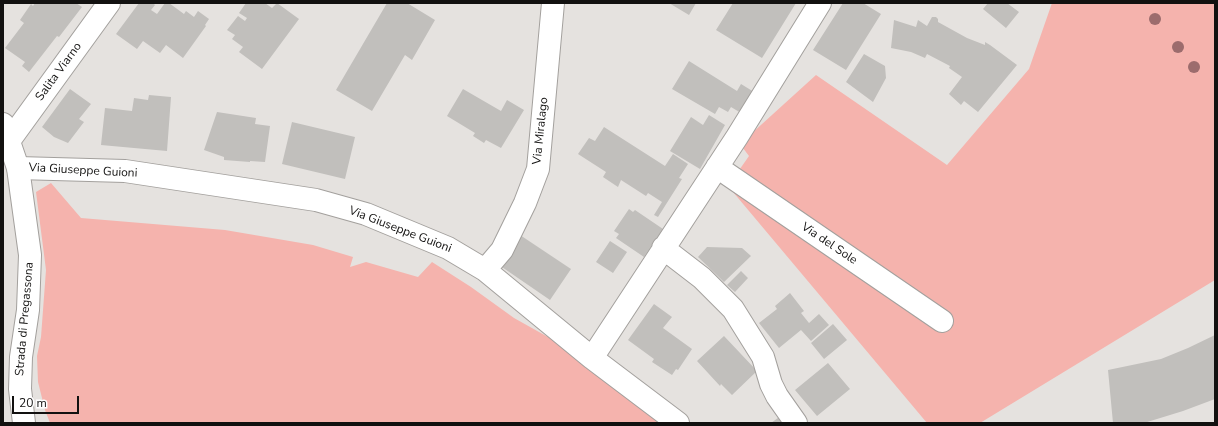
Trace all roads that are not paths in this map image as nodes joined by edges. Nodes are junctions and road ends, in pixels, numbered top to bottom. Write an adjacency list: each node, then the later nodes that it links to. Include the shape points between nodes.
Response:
1 (109, 3): 4 (street, Salita Viarno)
2 (553, 3): 8 (street, Via Miralago, via 538,170 502,250)
3 (820, 3): 5 (street)
4 (6, 132): 6 (street, Strada di Pregassona)
5 (717, 167): 7 (street); 9 (street, Via del Sole)
6 (18, 168): 8 (street, Via Giuseppe Guioni, via 125,171 316,200 366,214 448,248); 11 (street, Strada di Pregassona, via 30,255 28,310 21,357 20,390)
7 (663, 248): 10 (street); 13 (street, via 702,278 733,310 763,357 777,396)
8 (485, 270): 10 (street, Via Giuseppe Guioni)
9 (942, 320)
10 (592, 358): 12 (street, Via Giuseppe Guioni)
11 (24, 423)
12 (678, 423)
13 (796, 423)

